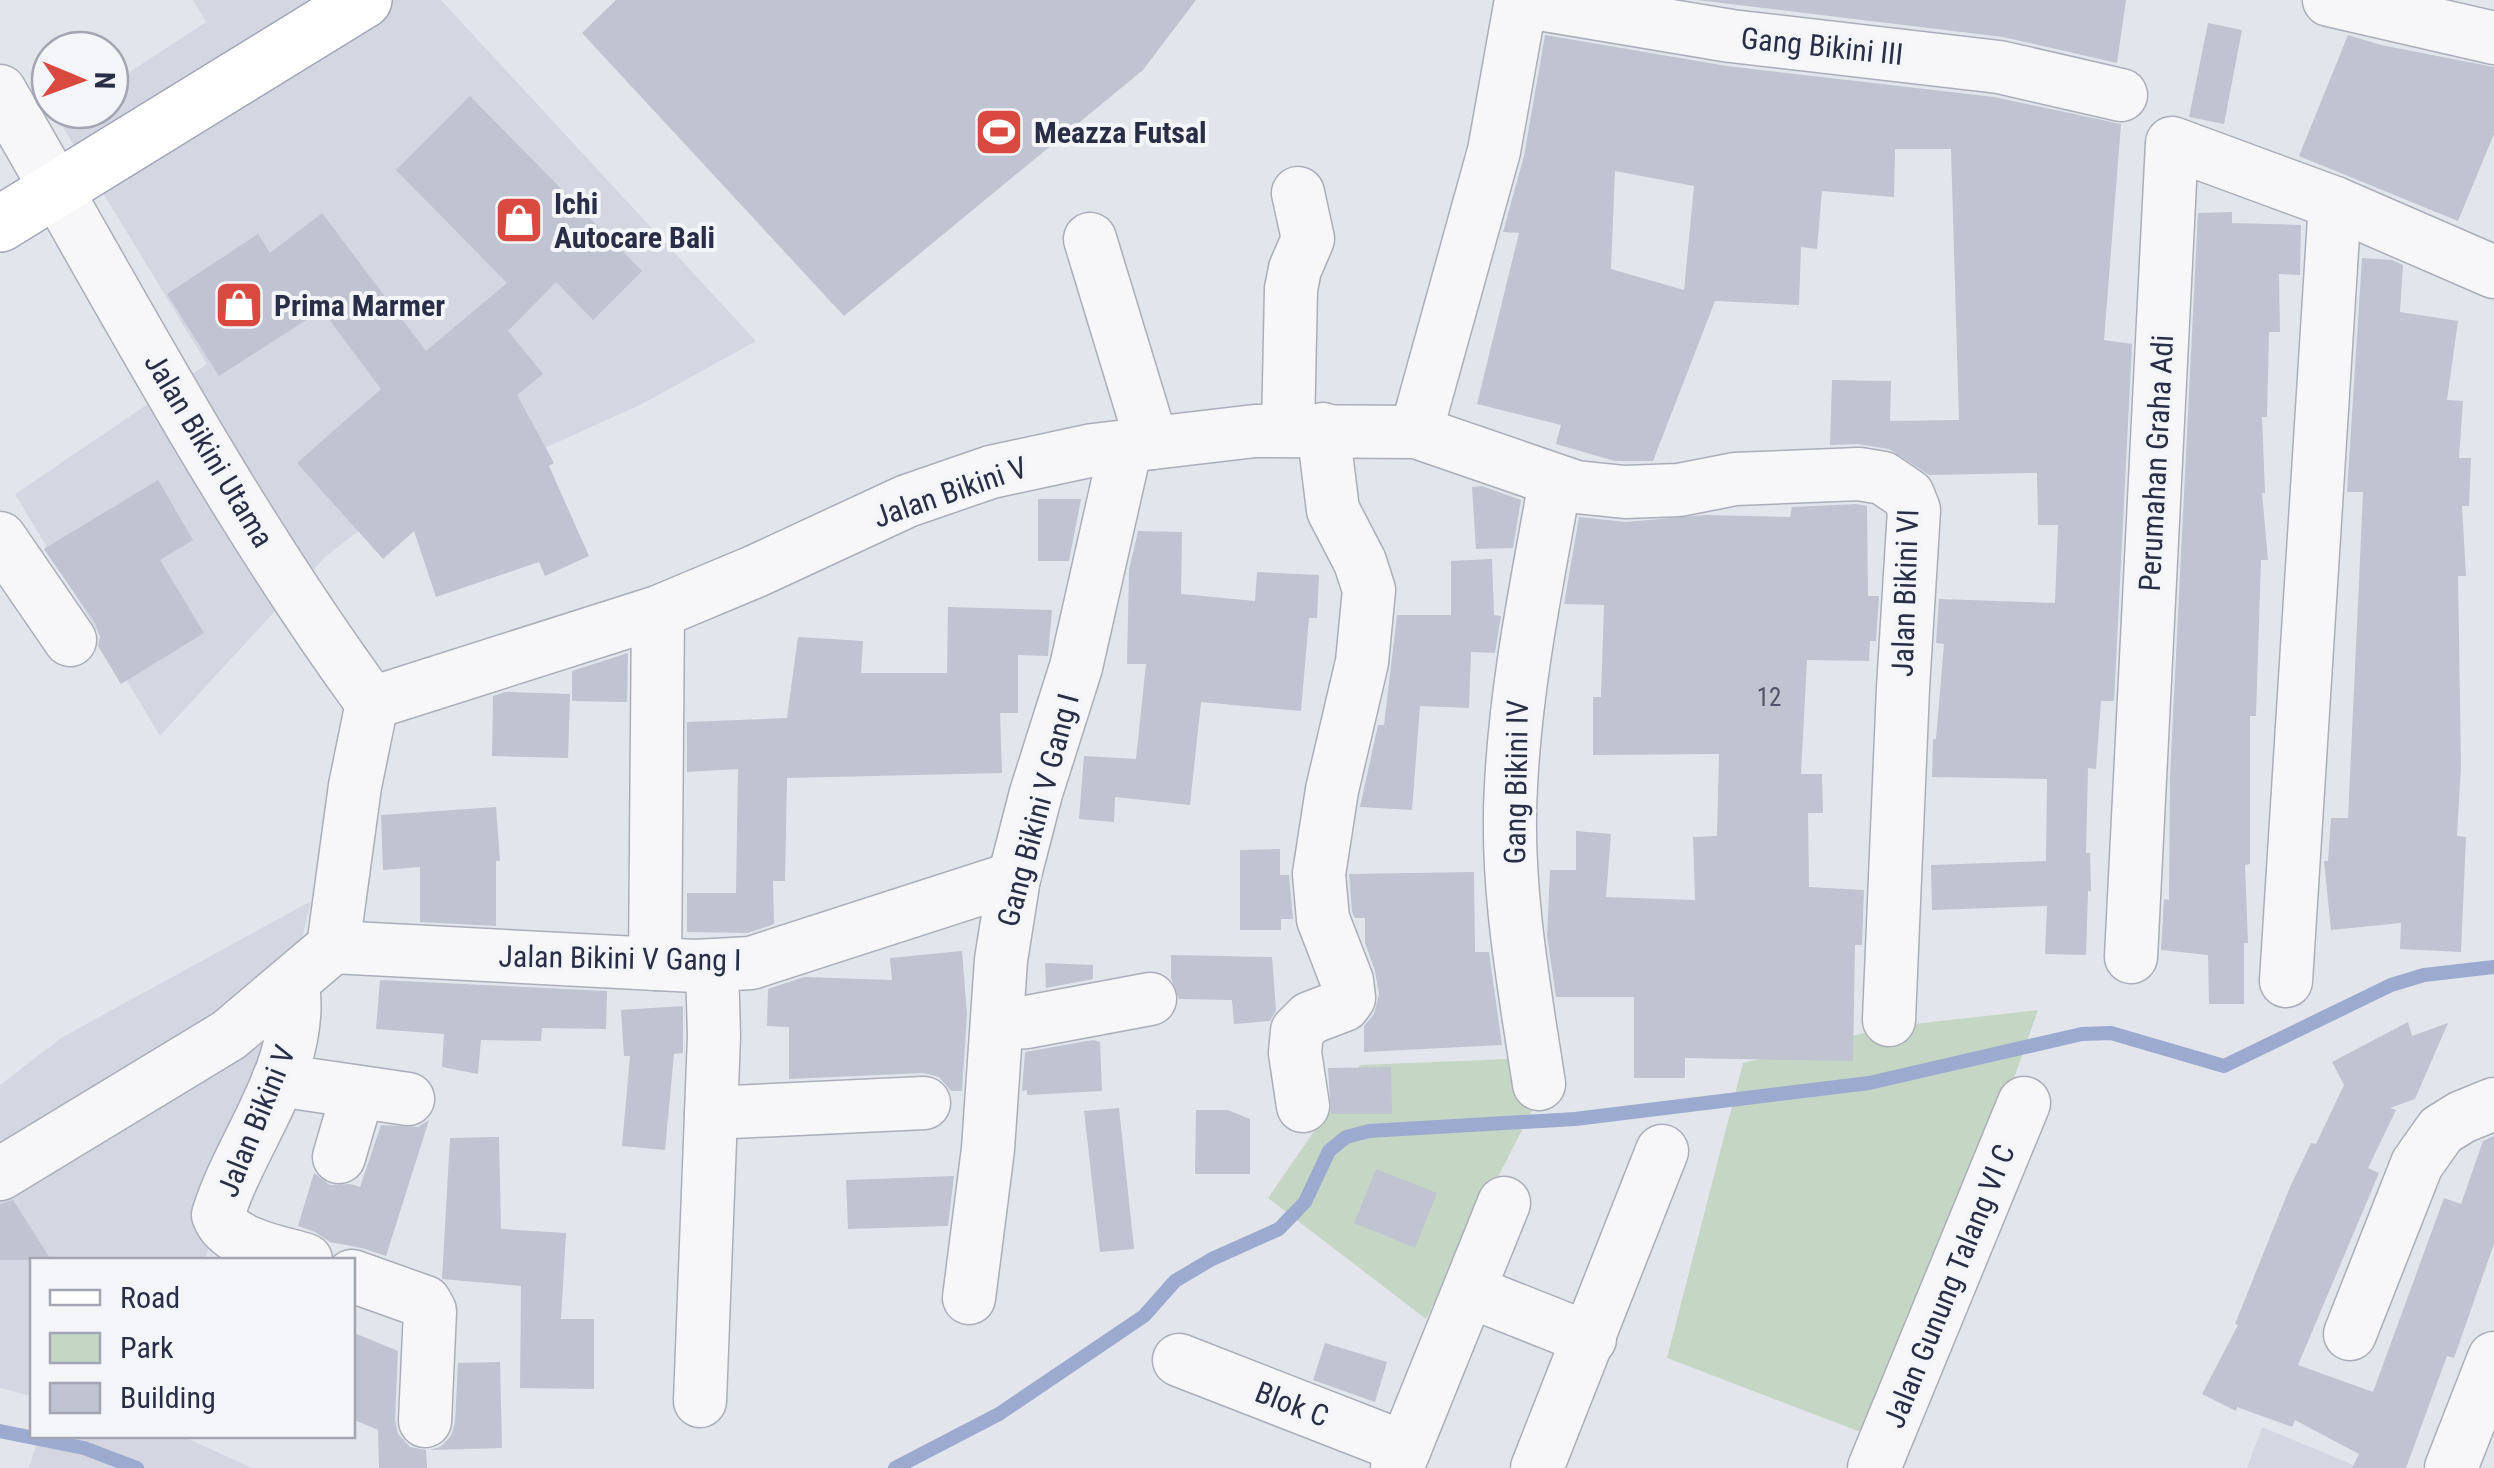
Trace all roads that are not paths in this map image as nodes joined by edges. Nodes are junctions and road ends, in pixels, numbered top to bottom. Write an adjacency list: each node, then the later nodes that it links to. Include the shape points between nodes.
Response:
1 (364, 0): 7 (main road)
2 (2330, 0): 4 (street)
3 (1521, 1): 6 (street, Gang Bikini III, via 1732,36 1999,67); 14 (street, via 1494,152)
4 (2494, 38)
5 (0, 91): 7 (street, Jalan Bikini Utama)
6 (2121, 94)
7 (57, 190): 10 (main road); 20 (street, Jalan Bikini Utama, via 201,439 325,640)
8 (1298, 193): 13 (street, via 1308,239 1291,289)
9 (2335, 203): 12 (street, Perumahan Graha Adi); 23 (street, Perumahan Graha Adi, via 2172,143); 26 (street)
10 (0, 224)
11 (1090, 239): 15 (street)
12 (2494, 272)
13 (1306, 430): 14 (street, Jalan Bikini V); 15 (street, Jalan Bikini V); 36 (street, via 1332,510 1369,590 1362,662 1319,874 1323,919 1349,998 1297,1031)
14 (1416, 432): 16 (street, Jalan Bikini VI)
15 (1139, 444): 18 (street, Jalan Bikini V, via 991,472 907,501); 21 (street, Gang Bikini V Gang I)
16 (1555, 482): 29 (street, Jalan Bikini VI, via 1626,492 1859,474 1883,478 1908,495 1914,510); 32 (street, Gang Bikini IV, via 1519,684 1510,790 1515,923)
17 (0, 538): 19 (street)
18 (658, 612): 20 (street, Jalan Bikini V); 24 (street)
19 (70, 640)
20 (372, 703): 22 (street)
21 (1014, 878): 25 (street, Jalan Bikini V Gang I, via 752,963); 30 (street, Gang Bikini V Gang I)
22 (334, 947): 24 (street, Jalan Bikini V Gang I); 27 (street, Jalan Bikini V)
23 (2130, 957)
24 (655, 964): 25 (street, Jalan Bikini V Gang I)
25 (712, 966): 37 (street)
26 (2286, 980)
27 (293, 984): 31 (street, Jalan Bikini V, via 292,1039); 40 (street, Jalan Bikini V, via 229,1036)
28 (1150, 1000): 30 (street)
29 (1889, 1020)
30 (996, 1024): 45 (street, Gang Bikini V Gang I)
31 (278, 1080): 39 (street, via 383,1096); 42 (street, Jalan Bikini V, via 218,1216 236,1236)
32 (1539, 1084)
33 (924, 1103): 37 (street)
34 (2024, 1103): 54 (street, Jalan Gunung Talang VI C)
35 (2494, 1104): 46 (street, via 2441,1130 2416,1164)
36 (1304, 1106)
37 (711, 1113): 50 (street)
38 (1662, 1151): 47 (street)
39 (339, 1156)
40 (0, 1174)
41 (1504, 1203): 44 (street)
42 (300, 1258)
43 (355, 1277): 51 (street, via 424,1302 430,1311)
44 (1469, 1291): 47 (street); 52 (street)
45 (969, 1298)
46 (2350, 1334)
47 (1590, 1339): 53 (street)
48 (2494, 1358): 55 (street)
49 (1179, 1360): 52 (street, Blok C)
50 (700, 1401)
51 (426, 1421)
52 (1401, 1458)
53 (1538, 1468)
54 (1874, 1468)
55 (2451, 1468)

